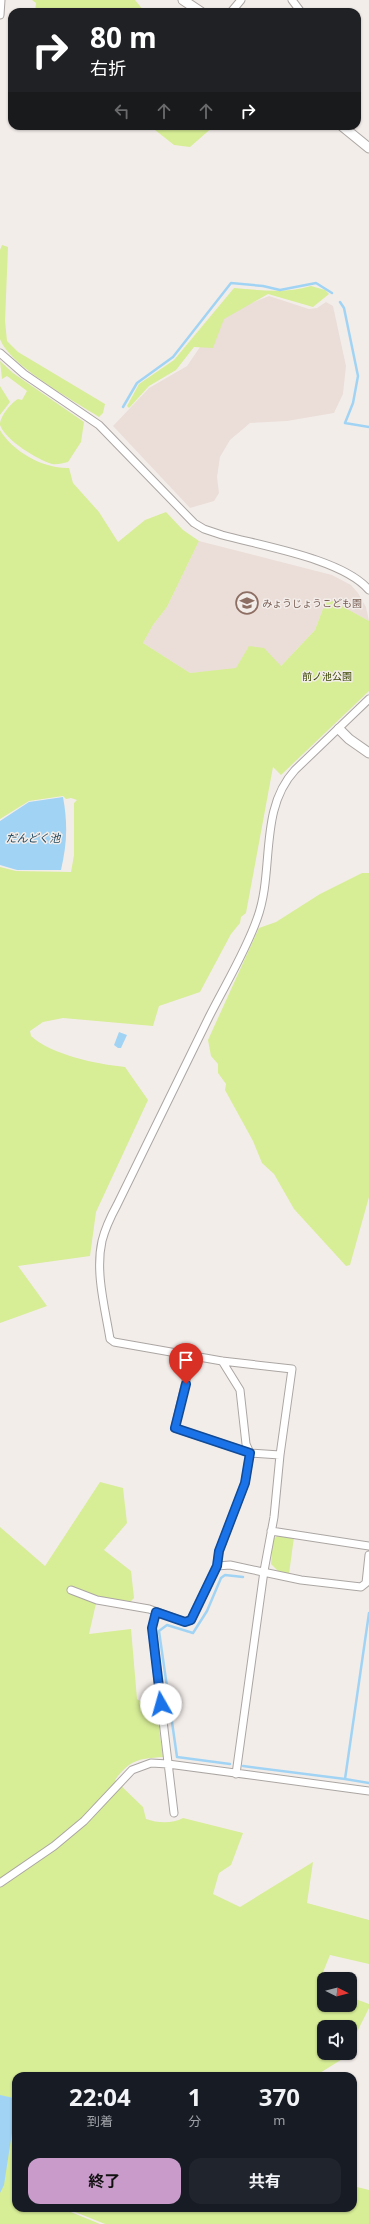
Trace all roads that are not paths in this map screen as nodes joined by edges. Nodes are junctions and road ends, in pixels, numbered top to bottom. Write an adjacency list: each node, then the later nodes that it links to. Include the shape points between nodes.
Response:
1 (1, 0): 6 (street)
2 (184, 0): 4 (street)
3 (241, 0): 5 (street)
4 (195, 8)
5 (234, 8)
6 (0, 15)
7 (347, 130): 8 (street)
8 (369, 148)
9 (0, 353): 10 (street, via 24,374 99,425 194,523 222,535 334,566 357,578)
10 (369, 590)
11 (369, 699): 12 (street)
12 (339, 729): 13 (street); 14 (street, via 284,781 279,791 274,807 268,864 258,918 117,1205 102,1242 100,1265 110,1339 121,1344)
13 (369, 753)
14 (192, 1355): 15 (street); 16 (street, via 175,1428)
15 (222, 1361): 16 (street, via 240,1390 246,1444); 17 (street, via 292,1369)
16 (250, 1453): 17 (street); 21 (street, via 245,1483 219,1551)
17 (280, 1455): 18 (street)
18 (271, 1531): 19 (street); 22 (street)
19 (369, 1546)
20 (369, 1555): 22 (street, via 366,1583 361,1587 301,1580)
21 (217, 1566): 22 (street, via 230,1565); 24 (street, via 191,1620 185,1622)
22 (264, 1571): 26 (street)
23 (71, 1590): 24 (street, via 97,1600 142,1607)
24 (156, 1612): 25 (street, via 152,1628)
25 (168, 1764): 26 (street); 28 (street); 29 (street, via 151,1763 132,1770 84,1822 43,1854)
26 (236, 1774): 27 (street)
27 (369, 1791)
28 (174, 1813)
29 (0, 1882)

